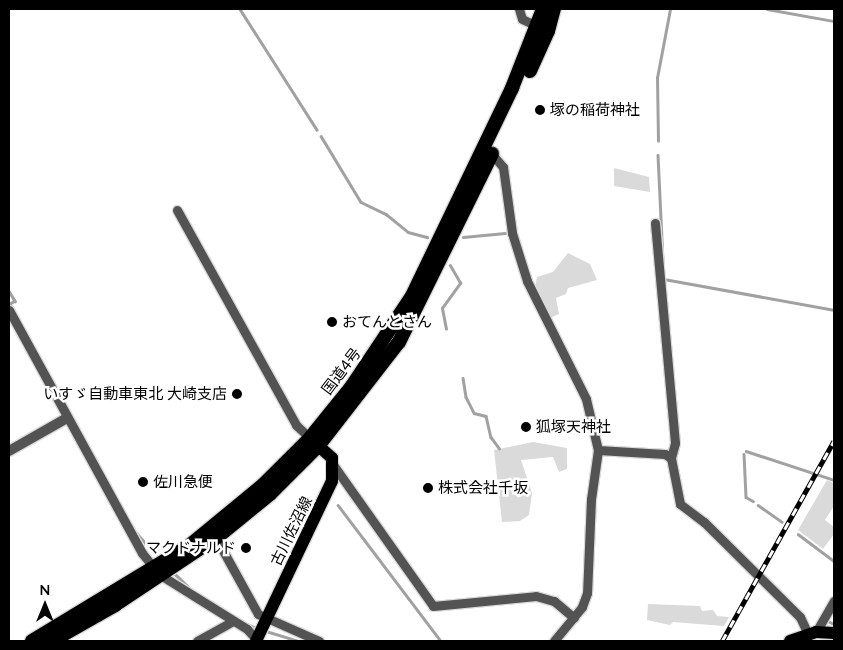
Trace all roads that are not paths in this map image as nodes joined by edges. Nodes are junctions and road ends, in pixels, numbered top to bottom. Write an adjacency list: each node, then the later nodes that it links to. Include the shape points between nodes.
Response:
1 (519, 9): 4 (street, via 522,19)
2 (543, 9): 4 (highway, 国道4号)
3 (554, 9): 4 (highway, 国道4号)
4 (543, 29): 5 (highway, 国道4号)
5 (488, 151): 10 (highway, 国道4号, via 399,342); 11 (street, via 503,167 512,233 527,281 586,399)
6 (177, 210): 10 (street, via 296,425)
7 (655, 223): 13 (street, via 675,444)
8 (9, 310): 9 (street)
9 (67, 418): 12 (street); 16 (street, via 142,553)
10 (315, 442): 14 (main road, via 332,458); 15 (highway, 国道4号, via 270,494); 16 (highway, 国道4号)
11 (598, 450): 13 (street, via 665,454); 18 (street, via 591,499 590,574 582,607)
12 (9, 451)
13 (671, 458): 21 (street, via 680,504 704,522 800,617)
14 (334, 466): 18 (street, via 433,606 536,596 554,601); 20 (main road, 古川佐沼線, via 324,501)
15 (216, 538): 16 (highway, 国道4号); 20 (street, via 258,614)
16 (164, 568): 19 (street); 23 (highway, 国道4号); 24 (highway, 国道4号)
17 (834, 602): 21 (street)
18 (574, 618): 27 (street)
19 (233, 621): 20 (street); 25 (street)
20 (261, 632): 26 (street)
21 (812, 633): 22 (main road); 28 (main road)
22 (834, 633)
23 (32, 641)
24 (52, 641)
25 (197, 641)
26 (318, 641)
27 (554, 641)
28 (790, 641)

